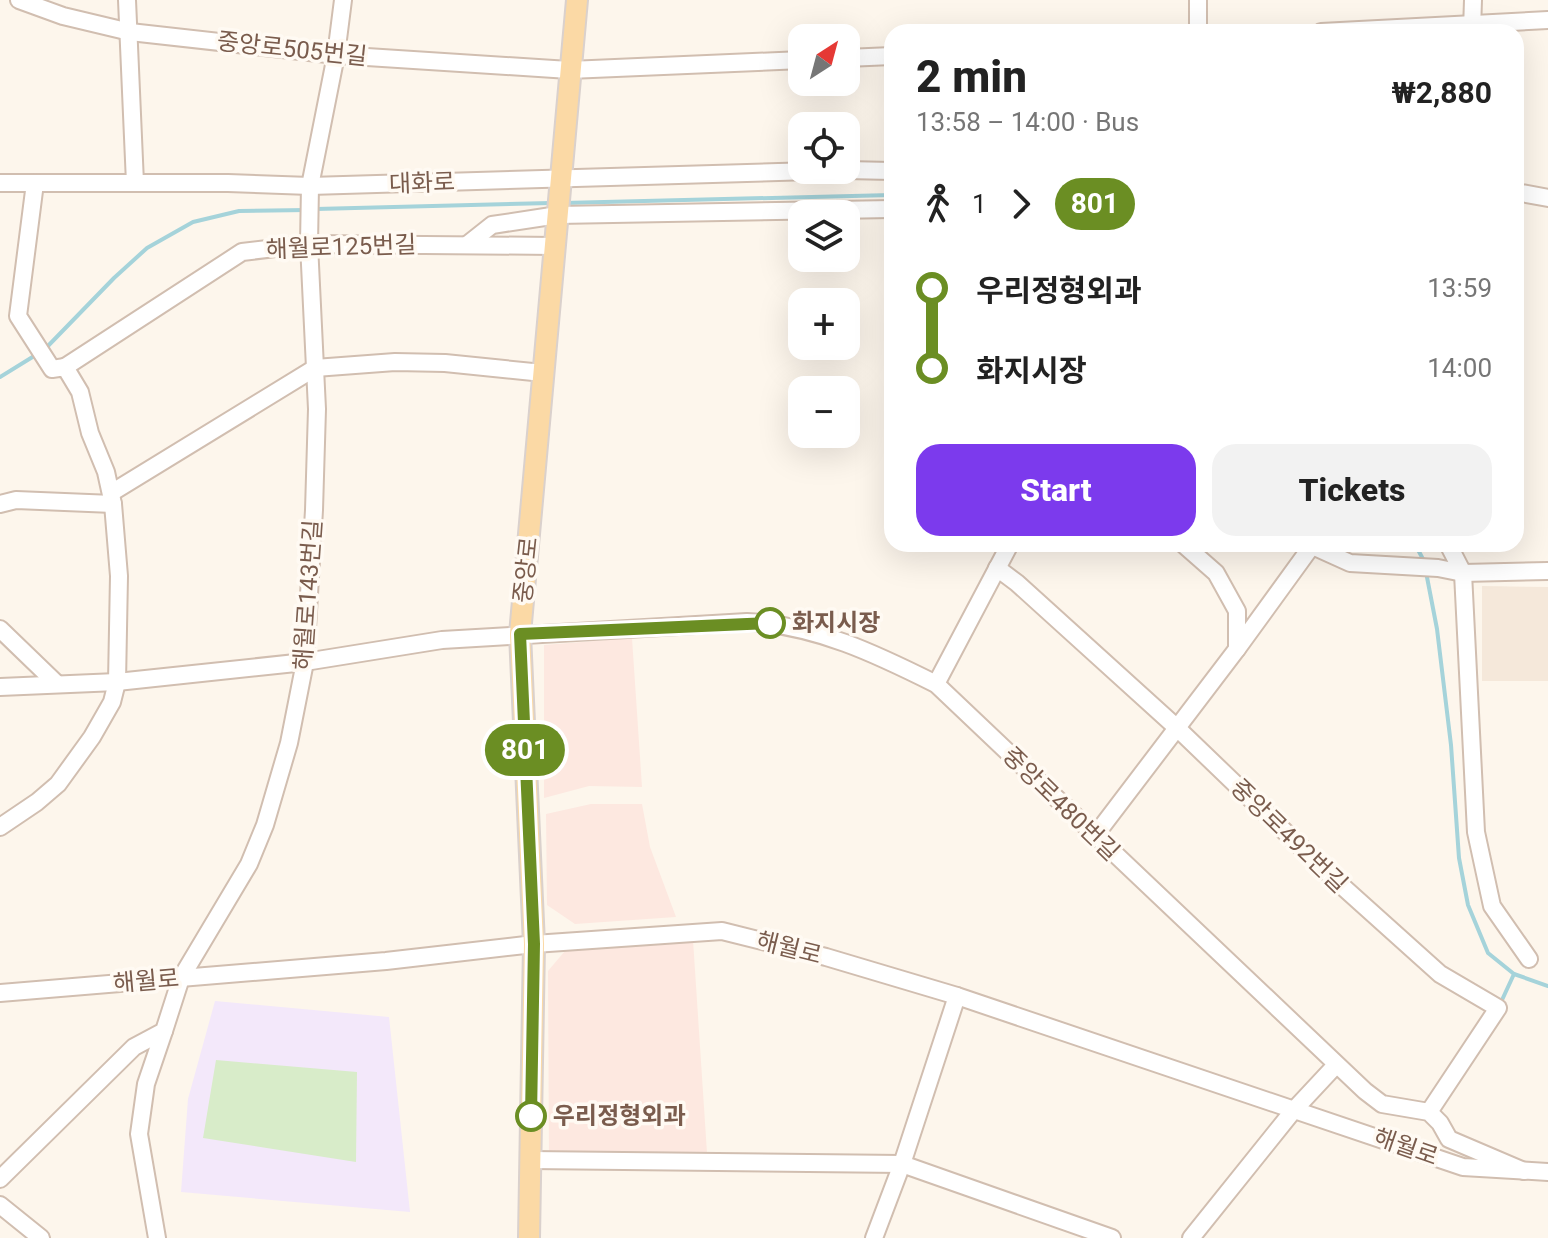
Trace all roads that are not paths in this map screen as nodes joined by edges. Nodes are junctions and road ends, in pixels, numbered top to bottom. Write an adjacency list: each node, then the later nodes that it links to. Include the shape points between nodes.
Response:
1 (19, 0): 11 (street, 중앙로505번길)
2 (127, 0): 11 (street)
3 (343, 0): 12 (street, 해월로143번길)
4 (577, 0): 16 (main road, 중앙로)
5 (1198, 0): 8 (street)
6 (1473, 0): 9 (street)
7 (1548, 20): 10 (street)
8 (1198, 24)
9 (1472, 24)
10 (1505, 24)
11 (130, 32): 12 (street, 중앙로505번길); 23 (street)
12 (336, 55): 16 (street, 중앙로505번길); 26 (street, 해월로143번길)
13 (884, 56): 14 (street)
14 (860, 57)
15 (788, 61): 16 (street, 중앙로505번길)
16 (569, 70): 20 (main road, 중앙로)
17 (860, 170): 18 (street, 대화로)
18 (884, 171)
19 (788, 172): 20 (street, 대화로)
20 (560, 179): 26 (street, 대화로); 28 (main road, 중앙로)
21 (0, 183): 22 (street, 대화로)
22 (35, 183): 23 (street, 대화로); 32 (street, via 18,316)
23 (135, 183): 26 (street, 대화로, via 228,183)
24 (1524, 194): 25 (street)
25 (1548, 198)
26 (310, 203): 29 (street, 해월로143번길)
27 (884, 209): 28 (street)
28 (558, 215): 30 (street, via 492,225); 31 (main road, 중앙로)
29 (309, 244): 30 (street, 해월로125번길); 32 (street, 해월로125번길, via 242,252); 33 (street, 해월로143번길)
30 (468, 244): 31 (street, 해월로125번길)
31 (555, 246): 34 (main road, 중앙로)
32 (58, 366): 35 (street, via 80,392)
33 (315, 368): 34 (street, via 445,363); 35 (street); 48 (street, 해월로143번길)
34 (543, 373): 46 (main road, 중앙로)
35 (112, 499): 36 (street); 49 (street, via 119,576)
36 (0, 504)
37 (1006, 552): 42 (street)
38 (1192, 552): 47 (street, via 1216,573 1237,611)
39 (1305, 552): 47 (street)
40 (1326, 552): 44 (street, via 1350,563)
41 (1452, 552): 44 (street)
42 (997, 568): 51 (street); 53 (street, 중앙로492번길)
43 (1548, 571): 44 (street)
44 (1463, 573): 57 (street, via 1476,832 1492,906)
45 (0, 629): 50 (street)
46 (520, 634): 48 (street, 중앙로480번길, via 442,640); 51 (street, 중앙로480번길, via 770,623 868,650); 56 (main road, 중앙로)
47 (1237, 649): 53 (street)
48 (305, 662): 49 (street, 중앙로480번길); 58 (street, 해월로143번길, via 265,825 249,864)
49 (117, 682): 50 (street, 중앙로480번길); 54 (street, via 92,737 58,784)
50 (56, 683): 52 (street, 중앙로480번길)
51 (936, 684): 55 (street, 중앙로480번길)
52 (0, 687)
53 (1176, 727): 55 (street); 64 (street, 중앙로492번길, via 1440,974 1498,1008)
54 (0, 827)
55 (1094, 837): 62 (street, 중앙로480번길)
56 (534, 944): 58 (street, 해월로); 60 (street, 해월로, via 722,931); 67 (main road, 중앙로)
57 (1529, 959)
58 (181, 978): 59 (street, 해월로); 61 (street, 해월로143번길)
59 (0, 993)
60 (957, 996): 63 (street, 해월로); 68 (street)
61 (164, 1031): 71 (street, via 134,1047); 74 (street, 해월로143번길, via 146,1084 139,1134)
62 (1335, 1066): 63 (street); 64 (street, 중앙로480번길, via 1382,1104)
63 (1293, 1111): 66 (street, 해월로); 78 (street)
64 (1429, 1112): 65 (street)
65 (1449, 1139): 66 (street); 69 (street)
66 (1441, 1158): 69 (street, 해월로, via 1463,1167)
67 (530, 1160): 68 (street); 75 (main road, 중앙로)
68 (902, 1164): 76 (street); 77 (street)
69 (1524, 1171): 70 (street, 해월로)
70 (1548, 1172)
71 (0, 1179)
72 (0, 1205): 73 (street)
73 (41, 1238)
74 (157, 1238)
75 (529, 1238)
76 (874, 1238)
77 (1112, 1238)
78 (1191, 1238)

